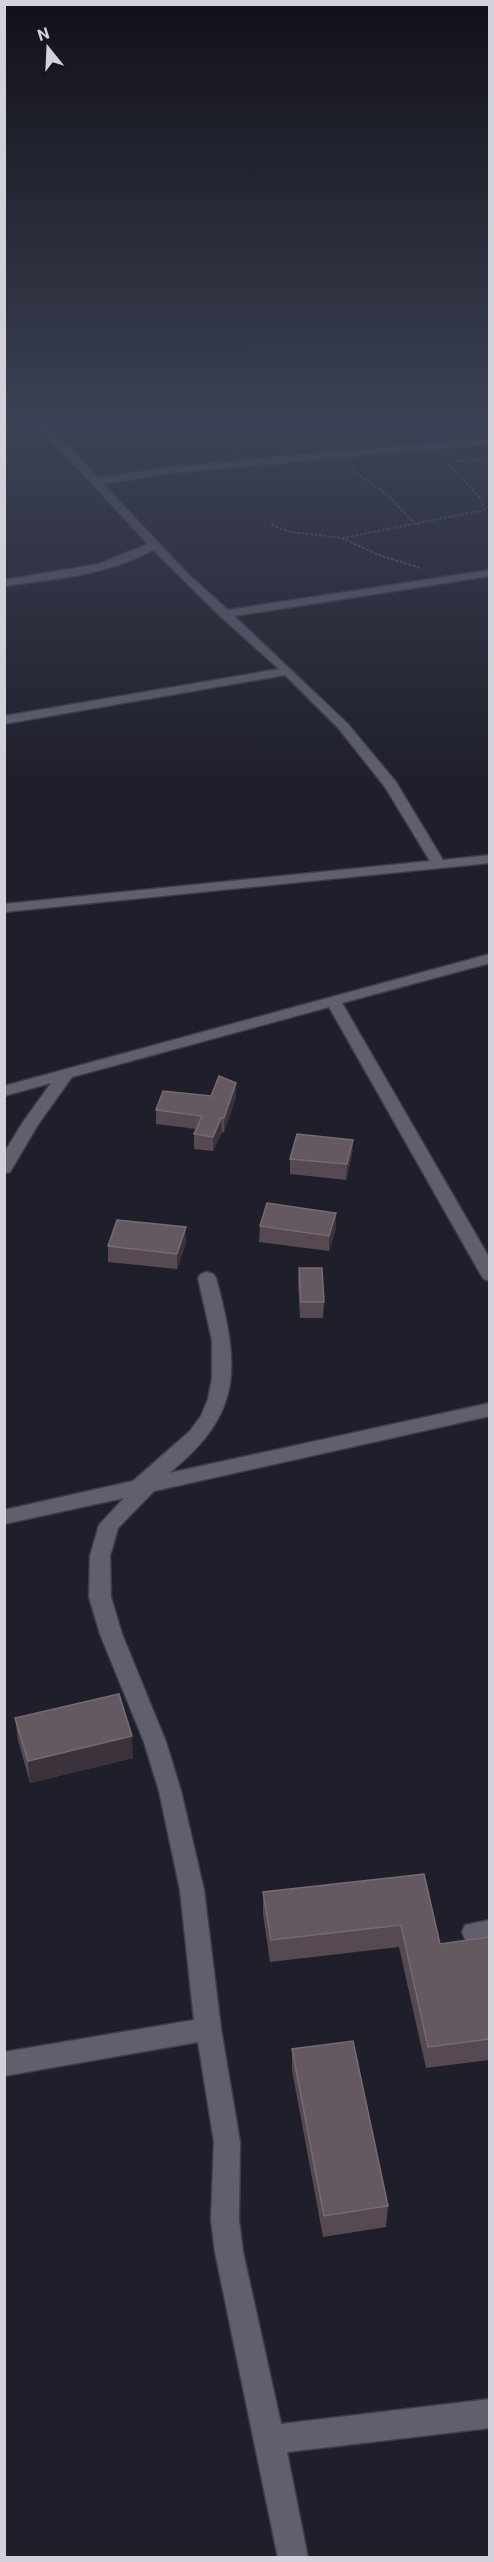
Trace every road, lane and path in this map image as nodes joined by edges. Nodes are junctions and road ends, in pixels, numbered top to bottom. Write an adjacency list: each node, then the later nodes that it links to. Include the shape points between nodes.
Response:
1 (150, 548): 4 (street)
2 (159, 548): 5 (street)
3 (365, 548): 7 (path)
4 (109, 564): 5 (street); 8 (street)
5 (175, 566): 9 (street)
6 (489, 573): 7 (street)
7 (442, 579): 9 (street)
8 (4, 583)
9 (224, 614): 10 (street)
10 (288, 671): 11 (street); 13 (street, via 373,760)
11 (4, 720)
12 (489, 859): 13 (street)
13 (439, 864): 14 (street)
14 (4, 908)
15 (489, 958): 16 (street)
16 (334, 1002): 17 (street); 20 (street)
17 (66, 1074): 18 (street); 19 (street)
18 (4, 1091)
19 (4, 1168)
20 (489, 1275)
21 (207, 1278): 23 (street, via 222,1356 221,1396 197,1436)
22 (489, 1409): 23 (street)
23 (142, 1487): 24 (street); 25 (street, via 109,1525 100,1556 100,1597 170,1791 192,1890)
24 (4, 1516)
25 (208, 2029): 26 (street); 28 (street, via 227,2142 225,2220 229,2252)
26 (4, 2064)
27 (489, 2413): 28 (street)
28 (268, 2440): 29 (street)
29 (293, 2558)

